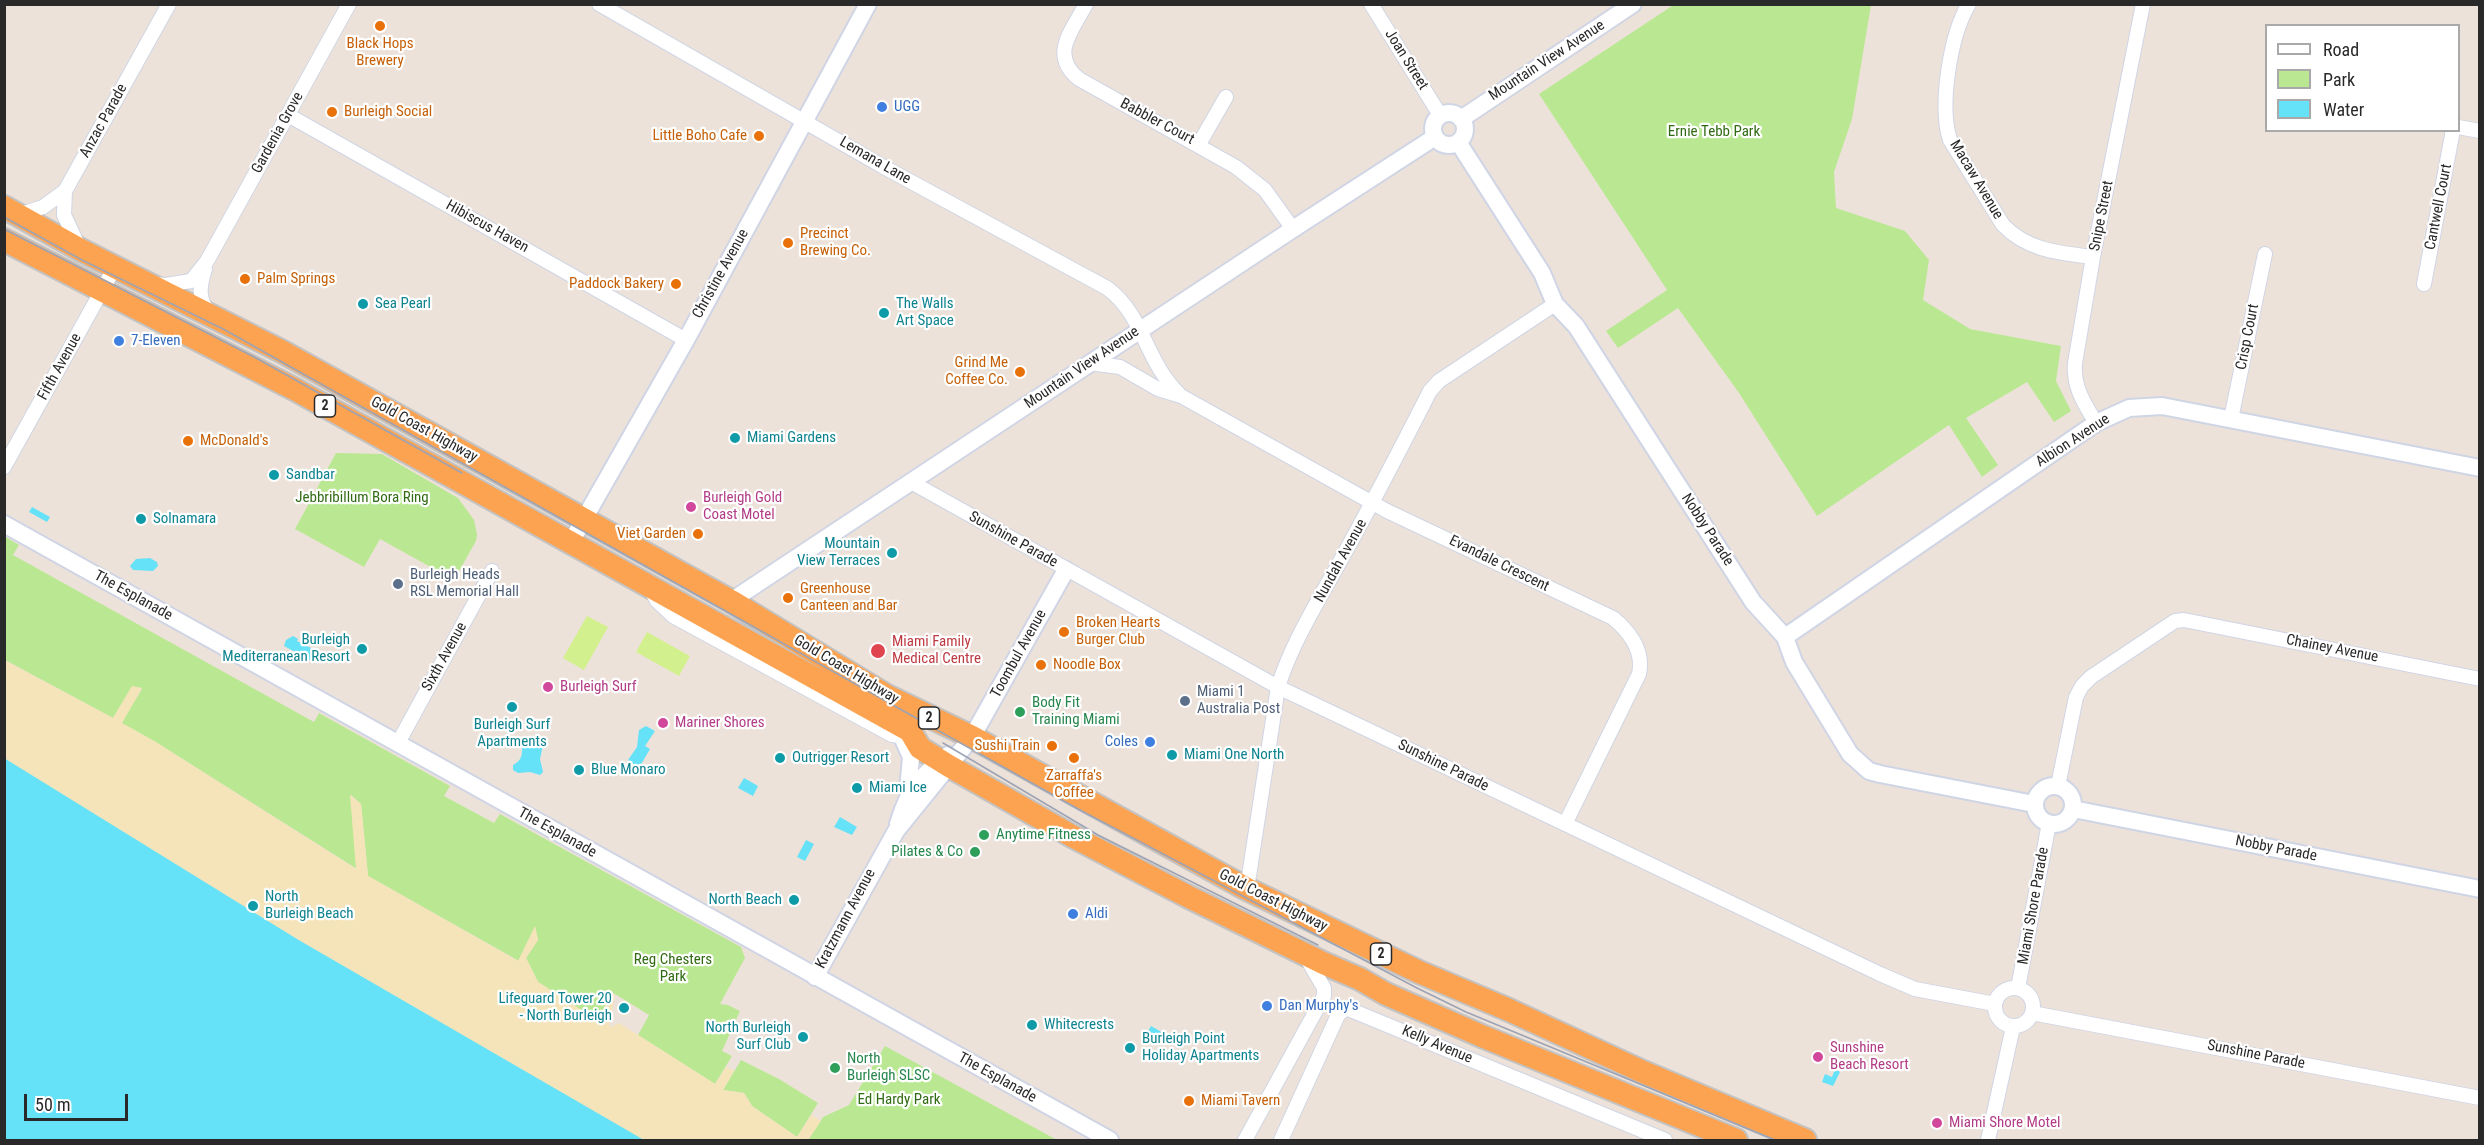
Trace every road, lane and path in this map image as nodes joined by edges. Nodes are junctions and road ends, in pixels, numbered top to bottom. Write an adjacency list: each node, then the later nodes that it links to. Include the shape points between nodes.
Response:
1 (169, 4): 22 (street, Anzac Parade)
2 (350, 4): 12 (street, Gardenia Grove)
3 (599, 4): 10 (street, Lemana Lane)
4 (868, 4): 15 (street, Christine Avenue)
5 (1086, 4): 21 (street, Babbler Court, via 1065,43 1065,62 1071,73)
6 (1371, 4): 13 (street, Joan Street)
7 (1633, 4): 14 (street, Mountain View Avenue)
8 (1969, 4): 28 (street, Macaw Avenue, via 1959,27 1946,84 1946,128 1950,140 2014,237 2042,249)
9 (2143, 4): 28 (street, Snipe Street)
10 (620, 9): 15 (street, Lemana Lane)
11 (1226, 97): 21 (street)
12 (288, 115): 29 (street, Gardenia Grove); 38 (street, Hibiscus Haven)
13 (1440, 115): 14 (street, via 1454,113); 19 (street, via 1433,123)
14 (1461, 119): 20 (street, via 1464,133)
15 (805, 121): 37 (street, Lemana Lane, via 1107,288 1125,303); 38 (street, Christine Avenue)
16 (2460, 127): 17 (street)
17 (2480, 131)
18 (2453, 132): 31 (street, Cantwell Court)
19 (1435, 137): 20 (street, via 1443,144); 24 (street, Mountain View Avenue)
20 (1458, 142): 34 (street, Nobby Parade, via 1542,273)
21 (1199, 144): 24 (street, Babbler Court, via 1265,190)
22 (65, 191): 23 (street, Anzac Parade, via 43,207); 26 (street, via 64,215)
23 (11, 211): 26 (highway, Gold Coast Highway / 2)
24 (1293, 229): 37 (street, Mountain View Avenue)
25 (4, 240): 32 (highway, Gold Coast Highway / 2)
26 (81, 250): 30 (highway, Gold Coast Highway / 2)
27 (2265, 254): 41 (street, Crisp Court)
28 (2093, 257): 42 (street, Snipe Street, via 2074,377)
29 (207, 261): 33 (street, Gardenia Grove); 35 (street, Gardenia Grove, via 200,292 202,304)
30 (115, 267): 32 (street, Fifth Avenue); 33 (highway, Gold Coast Highway / 2, via 147,283)
31 (2424, 284)
32 (103, 291): 36 (highway, Gold Coast Highway / 2); 43 (street, Fifth Avenue)
33 (188, 291): 35 (highway, Gold Coast Highway / 2); 36 (street)
34 (1555, 304): 46 (street, Nundah Avenue, via 1439,381 1430,391); 53 (street, Nobby Parade, via 1575,326 1753,602)
35 (213, 316): 47 (highway, Gold Coast Highway / 2)
36 (180, 329): 49 (highway, Gold Coast Highway / 2)
37 (1139, 330): 39 (street, Mountain View Avenue); 40 (street, Evandale Crescent, via 1159,371)
38 (686, 340): 47 (street, Christine Avenue)
39 (1089, 363): 40 (street, Evandale Crescent, via 1120,367); 45 (street, Mountain View Avenue)
40 (1181, 396): 46 (street, Evandale Crescent)
41 (2231, 419): 42 (street, Albion Avenue, via 2150,406 2129,408); 44 (street, Albion Avenue)
42 (2096, 423): 53 (street, Albion Avenue)
43 (4, 467)
44 (2480, 468)
45 (911, 482): 50 (street, Sunshine Parade); 52 (street, Mountain View Avenue)
46 (1373, 503): 55 (street, Nundah Avenue, via 1323,592); 65 (street, Evandale Crescent, via 1613,618 1635,643 1641,663 1639,674)
47 (584, 520): 49 (street, Christine Avenue); 52 (highway, Gold Coast Highway / 2)
48 (4, 524): 58 (street, The Esplanade)
49 (571, 542): 56 (highway, Gold Coast Highway / 2)
50 (1066, 570): 55 (street, Sunshine Parade); 57 (street, Toombul Avenue)
51 (492, 571): 58 (street, Sixth Avenue)
52 (731, 602): 57 (highway, Gold Coast Highway / 2, via 887,696)
53 (1785, 637): 62 (street, Nobby Parade, via 1794,662 1842,741 1869,771)
54 (2480, 679): 60 (street, Chainey Avenue, via 2184,620 2165,626 2082,686 2076,697)
55 (1278, 687): 65 (street, Sunshine Parade); 67 (street, Nundah Avenue)
56 (892, 729): 59 (highway, Gold Coast Highway / 2); 61 (street, via 911,765)
57 (972, 737): 59 (street, Kratzmann Avenue); 67 (highway, Gold Coast Highway / 2)
58 (398, 743): 70 (street, The Esplanade)
59 (945, 763): 61 (street, Kratzmann Avenue, via 922,776); 66 (street, Kratzmann Avenue); 69 (highway, Gold Coast Highway / 2, via 1072,836)
60 (2058, 786): 62 (street, via 2042,790); 63 (street, via 2068,792)
61 (906, 798): 66 (street, Kratzmann Avenue)
62 (2034, 804): 64 (street, via 2038,816)
63 (2073, 809): 64 (street, via 2066,819); 68 (street, Nobby Parade)
64 (2049, 823): 71 (street, Miami Shore Parade)
65 (1565, 824): 72 (street, Sunshine Parade, via 1915,989)
66 (896, 831): 70 (street, Kratzmann Avenue)
67 (1247, 889): 81 (highway, Gold Coast Highway / 2, via 1419,972)
68 (2480, 889)
69 (1303, 953): 77 (street, via 1320,978 1324,996); 80 (highway, Gold Coast Highway / 2, via 1484,1037)
70 (815, 977): 76 (street, The Esplanade)
71 (2018, 988): 72 (street, via 2001,993); 73 (street, via 2029,995)
72 (1995, 1004): 74 (street, via 1997,1017)
73 (2032, 1013): 74 (street, via 2025,1023); 75 (street, Sunshine Parade)
74 (2013, 1027): 82 (street)
75 (2480, 1098)
76 (1110, 1140)
77 (1245, 1140)
78 (1281, 1140): 79 (street, Kelly Avenue, via 1338,1015 1346,1008)
79 (1665, 1140)
80 (1736, 1140)
81 (1805, 1140)
82 (1988, 1140)

